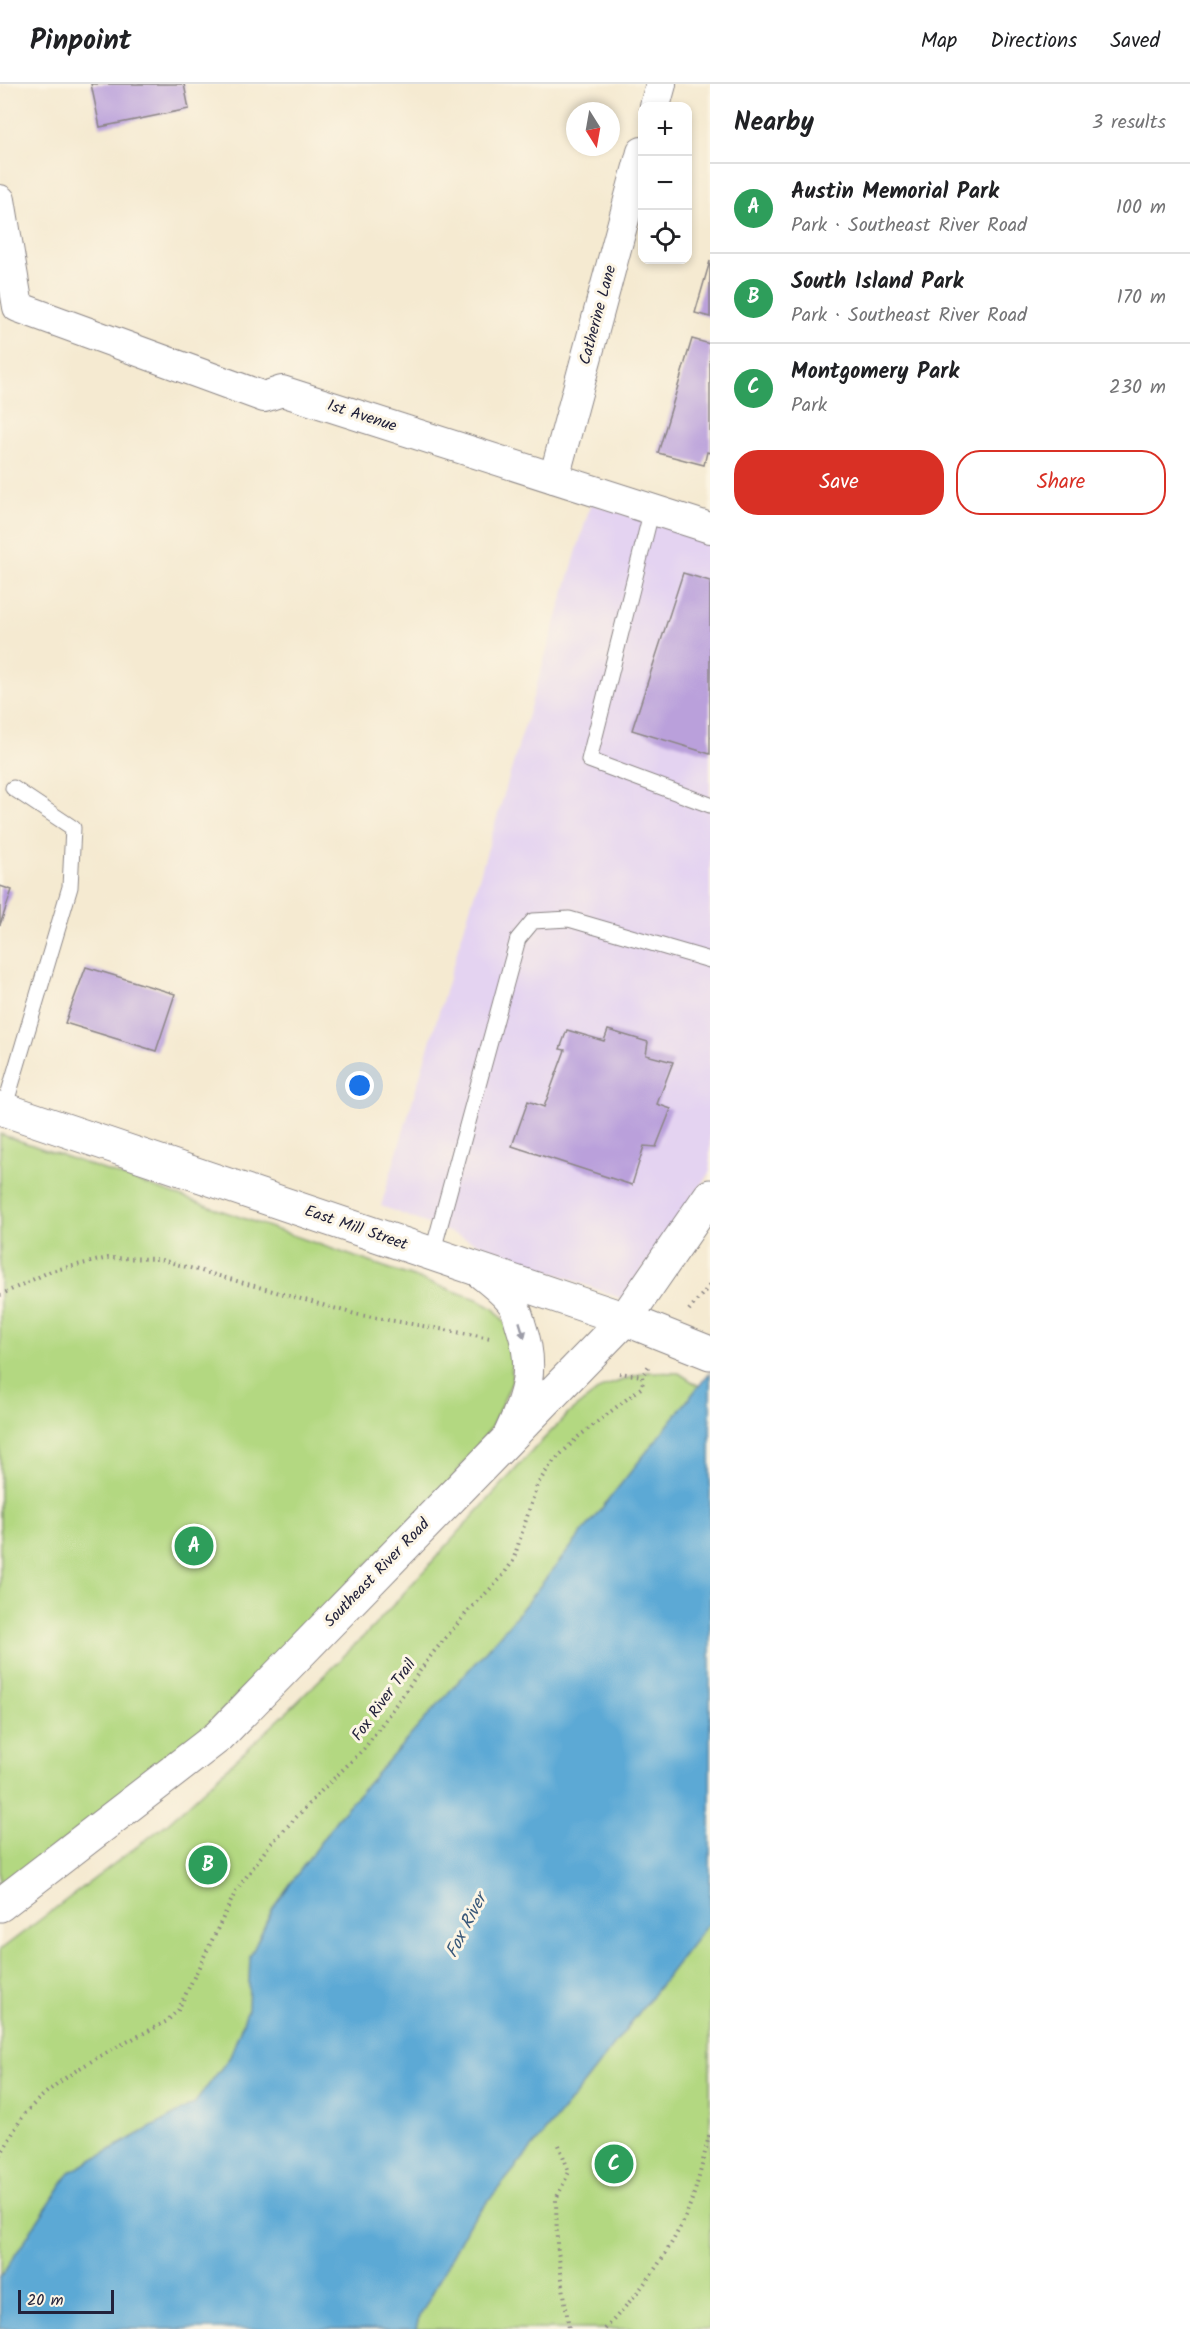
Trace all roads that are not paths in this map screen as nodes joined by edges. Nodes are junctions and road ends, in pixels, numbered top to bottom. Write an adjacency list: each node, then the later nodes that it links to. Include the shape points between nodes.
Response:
1 (661, 84): 2 (street)
2 (656, 102)
3 (641, 156): 5 (street, Catherine Lane)
4 (0, 200): 5 (street, 1st Avenue, via 18,308 264,397 282,390)
5 (554, 478): 6 (street, 1st Avenue)
6 (652, 509): 7 (street, 1st Avenue); 9 (lane, via 589,760)
7 (710, 528)
8 (13, 788): 11 (lane, via 73,828 70,887)
9 (710, 805)
10 (710, 960): 13 (lane, via 569,919 533,921 518,939)
11 (2, 1108): 13 (street, East Mill Street)
12 (710, 1196): 15 (street, Southeast River Road)
13 (432, 1254): 14 (street, East Mill Street)
14 (475, 1269): 15 (street, East Mill Street); 17 (street, one-way to 17, via 514,1305 527,1349 529,1382)
15 (625, 1319): 16 (street, East Mill Street); 17 (street, Southeast River Road)
16 (710, 1353)
17 (506, 1442): 18 (street, Southeast River Road, via 219,1736)
18 (0, 1905)

